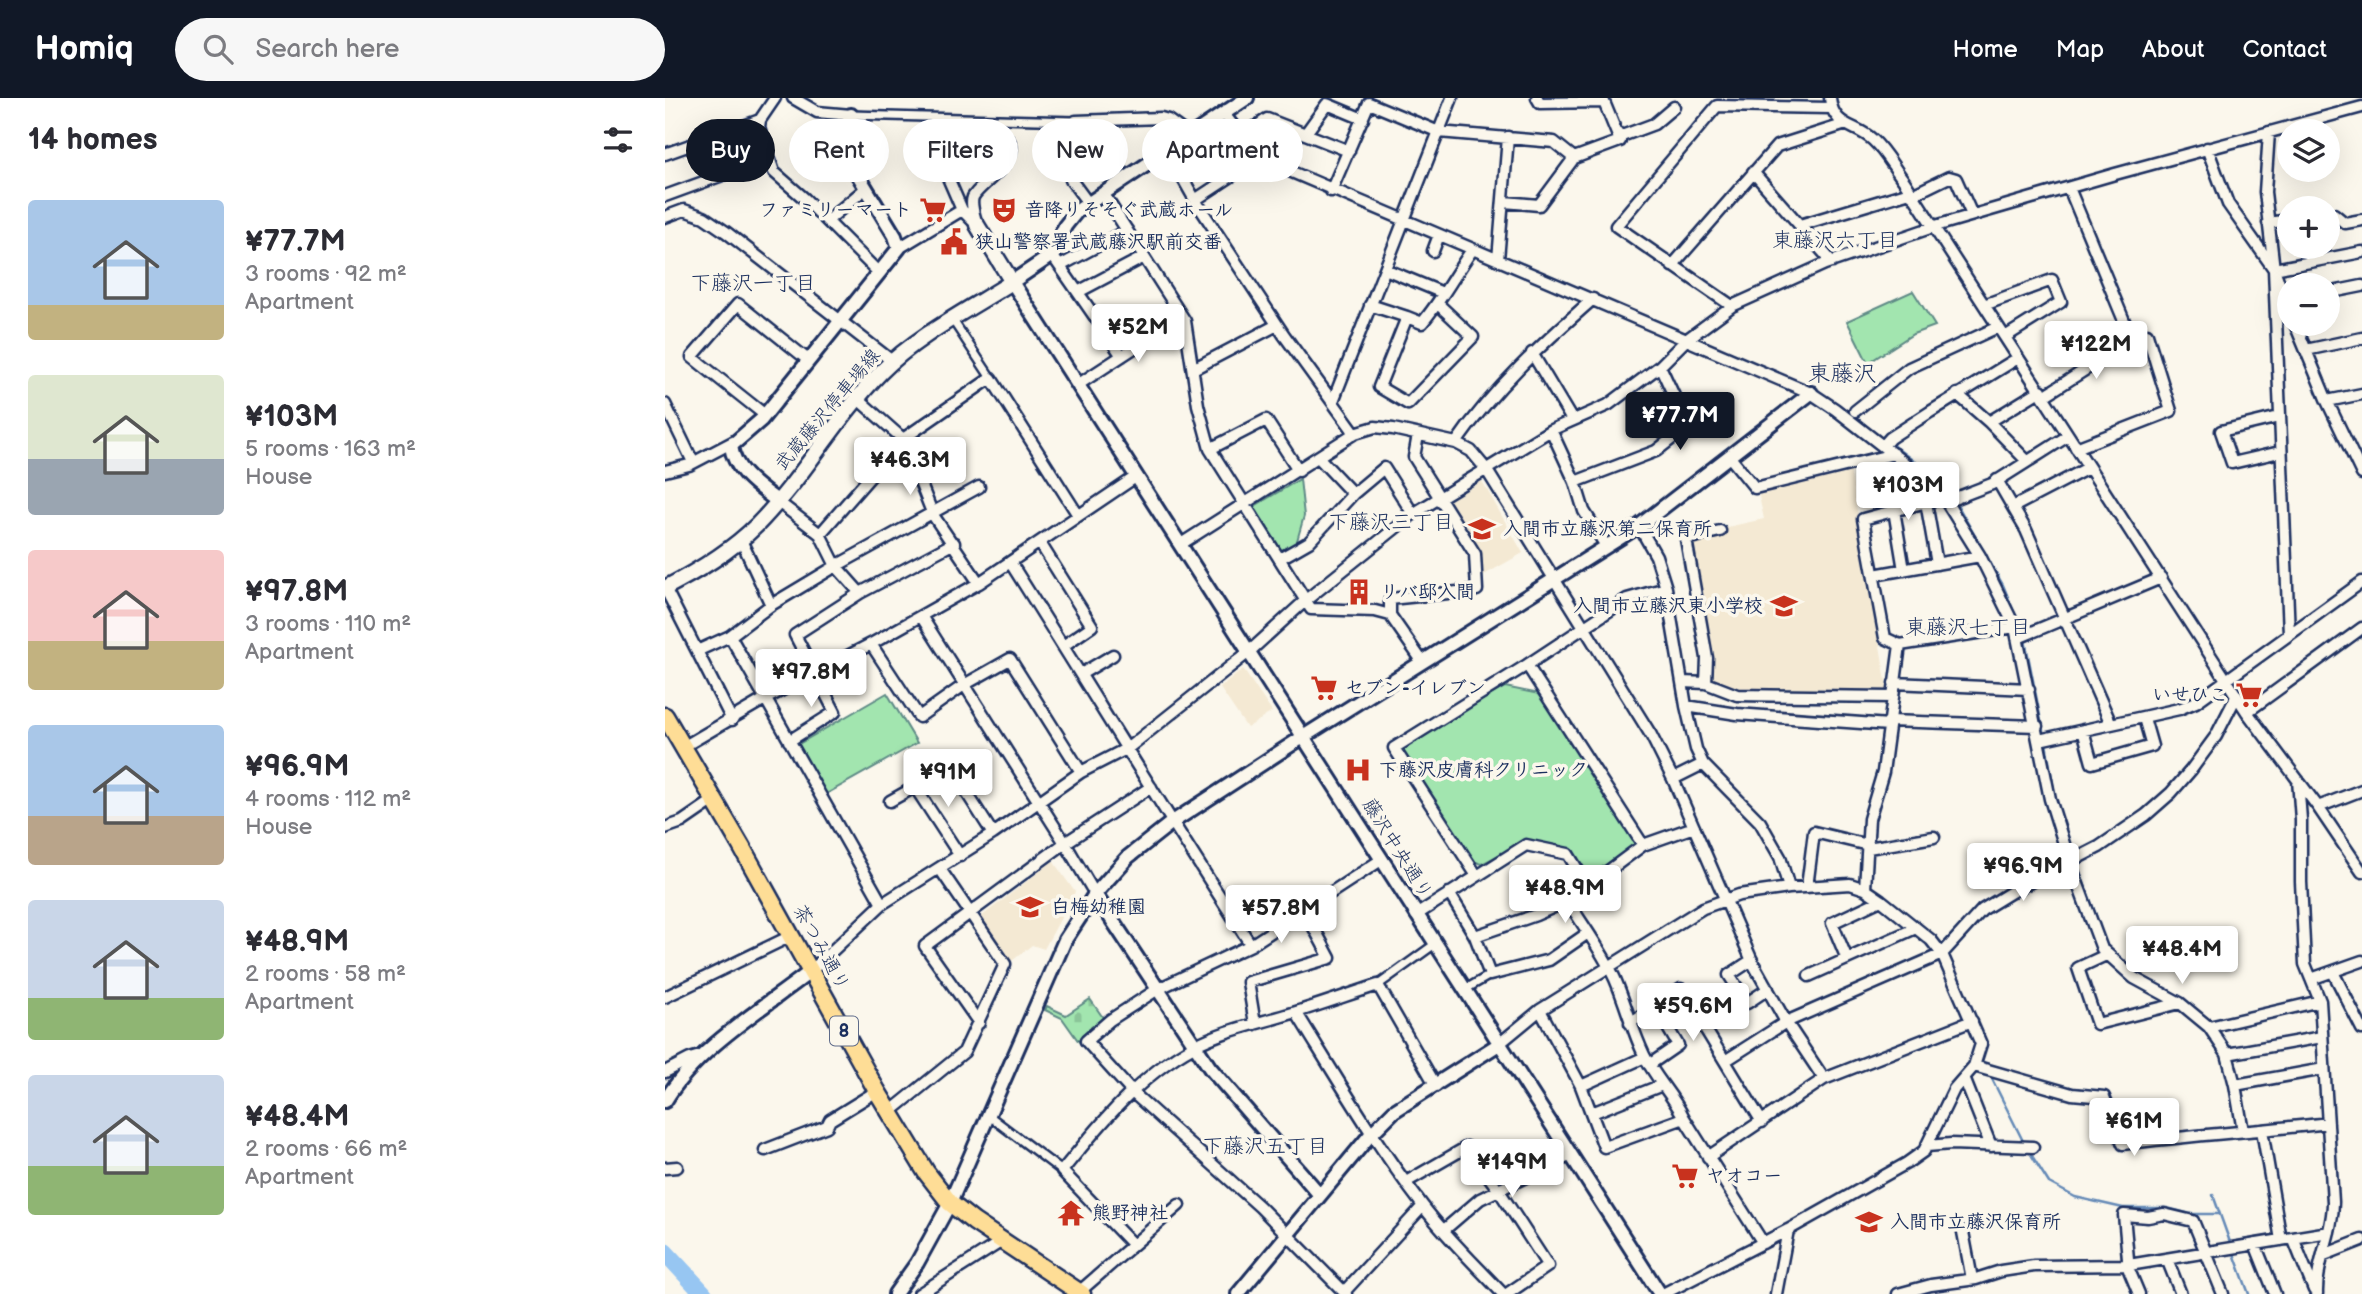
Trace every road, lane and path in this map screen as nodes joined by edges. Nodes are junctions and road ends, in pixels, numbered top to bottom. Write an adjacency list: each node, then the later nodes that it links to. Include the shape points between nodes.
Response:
1 (775, 98): 11 (street)
2 (793, 98): 10 (street, via 817,112)
3 (1247, 98): 9 (street)
4 (1452, 98): 20 (street)
5 (1537, 98): 23 (street, via 1540,103 1604,102)
6 (1831, 103): 18 (street); 72 (street, via 1717,106 1616,226)
7 (1674, 107): 23 (street, via 1654,124)
8 (2362, 107): 21 (street)
9 (1224, 114): 14 (street); 15 (street)
10 (851, 115): 17 (street); 40 (street, via 850,157)
11 (760, 119)
12 (1128, 119): 13 (street)
13 (1164, 119)
14 (1216, 119)
15 (1228, 119)
16 (1363, 119): 20 (street, via 1369,103); 22 (street, via 1327,104); 27 (street)
17 (1032, 120)
18 (1846, 124): 31 (street, via 1777,146); 44 (street, via 1873,139)
19 (1303, 132): 22 (street)
20 (1439, 132): 24 (street); 53 (street)
21 (2269, 132): 26 (street); 57 (street)
22 (1306, 133): 27 (street)
23 (1619, 137): 29 (street, via 1620,141)
24 (1508, 138): 29 (street, via 1554,142); 47 (street)
25 (686, 146): 28 (street)
26 (2207, 148): 41 (street); 74 (street, via 2228,204)
27 (1349, 151): 42 (street)
28 (665, 154)
29 (1574, 158): 47 (street, via 1539,205)
30 (1142, 168): 43 (street)
31 (1753, 172): 59 (street); 72 (street)
32 (775, 173): 55 (street)
33 (1303, 178): 42 (street)
34 (703, 182): 45 (street)
35 (950, 182): 49 (street)
36 (987, 182): 58 (street, via 972,202)
37 (1072, 182): 48 (street)
38 (1185, 182): 46 (street)
39 (1222, 182): 46 (street)
40 (866, 188): 55 (street); 63 (street)
41 (2069, 188): 50 (street); 97 (street)
42 (1331, 191): 53 (street)
43 (1103, 193): 48 (street); 61 (street)
44 (1911, 193): 50 (street, via 1949,177 1956,179); 59 (street); 60 (street)
45 (665, 196)
46 (1195, 200): 91 (street)
47 (1504, 202): 69 (street)
48 (1088, 204): 67 (street, via 1070,217)
49 (962, 210): 58 (street); 63 (street)
50 (1972, 215): 60 (street)
51 (665, 217): 89 (street, via 684,210 704,217)
52 (2340, 219): 54 (street, via 2345,223)
53 (1403, 220): 62 (street); 73 (street)
54 (2362, 220)
55 (827, 221): 75 (street)
56 (2277, 222): 57 (street)
57 (2268, 223): 74 (street)
58 (977, 225): 77 (main road)
59 (1800, 225): 70 (street)
60 (1934, 227): 70 (street); 85 (street)
61 (1127, 230): 68 (street); 71 (street)
62 (1439, 236): 64 (street); 65 (street)
63 (899, 248): 75 (street)
64 (1472, 250): 69 (street); 81 (street)
65 (1433, 251)
66 (2362, 252): 74 (street)
67 (1052, 255): 71 (street); 77 (street)
68 (1144, 257): 80 (street); 90 (street)
69 (1498, 260): 82 (street)
70 (1832, 262): 86 (street)
71 (1060, 266): 80 (street)
72 (1672, 266): 86 (street)
73 (1385, 269): 81 (street); 84 (street)
74 (2274, 269): 76 (street); 118 (street)
75 (878, 272): 89 (street)
76 (2277, 276)
77 (1012, 282): 88 (main road, 武蔵藤沢停車場線); 107 (street, 藤沢中央通り)
78 (2362, 286): 79 (street)
79 (2340, 290)
80 (1077, 292): 100 (street)
81 (1443, 293): 83 (street)
82 (1593, 299): 96 (street); 99 (street)
83 (1438, 304): 87 (street, via 1422,323); 87 (street, via 1473,337 1408,404 1379,387)
84 (1370, 305): 87 (street); 113 (street)
85 (1984, 305): 92 (street); 94 (street, via 2052,280 2061,302)
86 (1732, 306): 96 (street)
87 (1407, 317)
88 (952, 319): 103 (main road, 武蔵藤沢停車場線); 106 (street)
89 (839, 320): 102 (street); 103 (street)
90 (1185, 321): 100 (street); 105 (street)
91 (1277, 325): 105 (street); 113 (street)
92 (1998, 327): 94 (street); 116 (street, via 1909,368)
93 (2300, 336): 98 (street)
94 (2005, 337): 101 (street)
95 (2362, 338): 98 (street)
96 (1686, 340): 104 (street); 108 (street)
97 (2132, 340): 109 (street); 130 (street, via 2147,334 2171,411)
98 (2306, 351): 114 (street)
99 (1532, 354): 119 (street); 127 (street)
100 (1122, 356): 107 (street)
101 (2018, 358): 109 (street); 110 (street)
102 (808, 360): 117 (street); 117 (street, via 738,304 692,357)
103 (892, 361): 112 (main road, 武蔵藤沢停車場線)
104 (1660, 366): 119 (street, via 1608,405); 144 (street, via 1688,426 1656,451)
105 (1193, 369): 129 (street)
106 (991, 378): 125 (street); 156 (street)
107 (1079, 384): 142 (street, 藤沢中央通り)
108 (1811, 393): 128 (street); 133 (street)
109 (2043, 393): 120 (street); 124 (street)
110 (1957, 394): 120 (street); 128 (street)
111 (2362, 394): 114 (street)
112 (858, 399): 125 (street); 149 (main road, 武蔵藤沢停車場線)
113 (1333, 401): 122 (street)
114 (2327, 401): 141 (street)
115 (665, 404): 136 (street)
116 (1855, 411)
117 (765, 415): 126 (street)
118 (2279, 417): 131 (street); 131 (street, via 2221,431 2232,463)
119 (1572, 420): 121 (street)
120 (1989, 422): 135 (street)
121 (1551, 430): 138 (street); 144 (street)
122 (1355, 433): 123 (street, via 1375,427); 134 (street)
123 (1418, 435): 127 (street); 147 (street, via 1414,457)
124 (2068, 436): 130 (street); 135 (street)
125 (902, 439): 154 (street); 159 (street)
126 (733, 442): 136 (street); 149 (street, via 732,454 741,470)
127 (1457, 443): 138 (street)
128 (1883, 446): 132 (street)
129 (1210, 449): 140 (street, via 1266,420); 151 (street)
130 (2076, 449): 137 (street)
131 (2280, 452): 187 (street)
132 (1894, 454): 133 (street, via 1755,488); 148 (street)
133 (1729, 456): 157 (street)
134 (1319, 458): 140 (street); 146 (street)
135 (2027, 461): 143 (street)
136 (693, 463): 139 (street)
137 (2088, 468): 152 (street); 172 (street)
138 (1486, 469): 147 (street); 173 (street)
139 (665, 471)
140 (1299, 471): 151 (street)
141 (2362, 474)
142 (1137, 477): 156 (street); 163 (street, 藤沢中央通り)
143 (1997, 480): 148 (street); 152 (street)
144 (1575, 482): 164 (street, via 1584,511)
145 (979, 488): 154 (street)
146 (1353, 495): 155 (street, via 1384,468); 166 (street, via 1309,542)
147 (1441, 497): 155 (street); 181 (street, via 1475,554 1477,590 1390,599)
148 (1946, 499): 150 (street); 165 (street)
149 (777, 501): 159 (street); 160 (main road, 武蔵藤沢停車場線)
150 (1926, 502): 153 (street); 168 (street)
151 (1244, 505): 163 (street); 166 (street)
152 (2013, 507): 183 (street)
153 (1895, 510): 170 (street); 171 (street, via 1863,519)
154 (933, 514): 161 (street); 169 (street)
155 (1413, 514): 179 (street)
156 (1078, 515): 162 (street)
157 (1639, 526): 164 (street); 177 (street, via 1656,556)
158 (1720, 531): 202 (street, via 1686,539 1707,659)
159 (820, 534): 169 (street)
160 (741, 540): 176 (main road, 武蔵藤沢停車場線); 180 (street)
161 (954, 543): 175 (street); 178 (street)
162 (1040, 543): 167 (street); 192 (street, via 1092,626)
163 (1181, 544): 193 (street, 藤沢中央通り)
164 (1606, 546): 173 (street)
165 (1980, 556): 168 (street); 185 (street)
166 (1281, 558): 179 (street)
167 (1010, 562): 175 (street); 192 (street)
168 (1937, 564): 170 (street)
169 (836, 566): 178 (street); 180 (street)
170 (1904, 570): 171 (street)
171 (1874, 575): 191 (street, via 1885,638)
172 (2161, 578): 183 (street); 200 (street)
173 (1555, 579): 184 (street); 196 (street)
174 (2362, 582): 187 (street)
175 (979, 583): 182 (street)
176 (665, 588): 194 (street)
177 (1666, 588): 184 (street, via 1627,598); 201 (street)
178 (860, 593): 198 (street, via 795,635)
179 (1305, 600): 181 (street, via 1311,609); 193 (street)
180 (771, 605): 188 (street)
181 (1390, 615): 196 (street)
182 (921, 616): 190 (street); 204 (street)
183 (2065, 619): 189 (street); 215 (street)
184 (1584, 627): 197 (street); 225 (street)
185 (2015, 627): 189 (street); 191 (street)
186 (2362, 628): 210 (street)
187 (2289, 635): 200 (street)
188 (730, 636): 194 (street); 208 (street)
189 (2018, 638): 205 (street)
190 (871, 644): 198 (street); 204 (street, via 919,717)
191 (1900, 645): 203 (street)
192 (1063, 646): 199 (street)
193 (1250, 650): 218 (street, 藤沢中央通り); 222 (street)
194 (697, 651): 213 (street)
195 (1113, 655): 199 (street)
196 (1422, 661): 218 (street)
197 (1527, 665): 240 (street); 247 (street, via 1394,748)
198 (815, 672): 208 (street); 221 (street, via 835,712)
199 (1081, 674): 222 (street)
200 (2226, 678): 206 (street); 212 (street, via 2196,702)
201 (1683, 682): 202 (street); 209 (street)
202 (1706, 683): 207 (street, via 1737,695)
203 (1895, 683): 205 (street); 207 (street)
204 (964, 685): 224 (street, via 1010,659); 232 (street)
205 (2029, 688): 216 (street)
206 (2237, 695): 210 (street); 244 (street, via 2215,736 2171,793 2146,815)
207 (1893, 697): 214 (street)
208 (765, 699): 213 (street); 221 (street)
209 (1686, 706): 214 (street, via 1737,715); 223 (street)
210 (2247, 712): 226 (street)
211 (665, 716): 220 (main road, 茶つみ通り / 8)
212 (2144, 718): 215 (street); 217 (street, via 2152,746 2092,763)
213 (732, 720): 220 (street)
214 (1889, 723): 216 (street); 241 (street, via 1883,772 1869,819)
215 (2111, 724): 217 (street)
216 (2037, 726): 219 (street)
217 (2083, 730): 219 (street)
218 (1303, 737): 234 (street); 243 (street, 藤沢中央通り)
219 (2039, 740): 244 (street, via 2050,799)
220 (675, 741): 230 (main road, 茶つみ通り / 8)
221 (789, 741): 257 (street)
222 (1128, 748): 224 (street); 228 (street)
223 (1703, 764): 225 (street); 250 (street, via 1760,822 1780,856)
224 (1081, 772): 232 (street)
225 (1673, 779): 235 (street)
226 (2298, 779): 233 (street); 277 (street, via 2304,951)
227 (915, 787): 231 (street); 237 (street, via 949,765); 242 (street)
228 (1151, 787): 234 (street); 239 (street)
229 (2362, 790): 233 (street)
230 (714, 800): 236 (street); 263 (main road, 茶つみ通り / 8)
231 (890, 802)
232 (1040, 803): 237 (street); 239 (street)
233 (2318, 807): 246 (street)
234 (1171, 823): 253 (street, via 1128,858); 266 (street)
235 (1694, 827): 240 (street); 254 (street)
236 (665, 828)
237 (993, 834): 242 (street)
238 (1934, 837): 241 (street)
239 (1065, 843): 253 (street); 259 (street)
240 (1643, 845): 248 (street)
241 (1868, 846): 249 (street, via 1814,832); 251 (street)
242 (960, 856): 245 (street)
243 (1381, 860): 258 (street); 260 (street, 藤沢中央通り)
244 (2070, 863): 267 (street, via 1982,910); 268 (street)
245 (940, 869): 257 (street); 259 (street)
246 (2362, 872)
247 (1476, 876): 248 (street, via 1526,845 1568,854); 252 (street)
248 (1587, 885): 256 (street)
249 (1807, 887): 250 (street); 251 (street, via 1850,884)
250 (1789, 888): 254 (street)
251 (1865, 889): 255 (street)
252 (1449, 893): 260 (street); 264 (street)
253 (1095, 894): 279 (street); 316 (street, via 1065,940)
254 (1726, 898): 270 (street); 272 (street)
255 (1881, 900): 261 (street); 269 (street, via 1832,923)
256 (1568, 901): 262 (street); 264 (street)
257 (882, 904): 273 (street)
258 (1305, 911): 266 (street); 292 (street, via 1330,958 1248,982)
259 (970, 913): 289 (street, via 1005,964); 289 (street, via 925,946)
260 (1416, 915): 265 (street, 藤沢中央通り)
261 (1916, 929): 267 (street); 269 (street)
262 (1588, 933): 272 (street); 275 (street, via 1549,960)
263 (791, 936): 273 (main road, 茶つみ通り / 8); 282 (street)
264 (1475, 936): 275 (street)
265 (1435, 944): 278 (street); 281 (street, 藤沢中央通り)
266 (1251, 945): 279 (street)
267 (1942, 954): 288 (street); 291 (street)
268 (2106, 955): 284 (street, via 2134,978); 284 (street, via 2078,968 2097,1024)
269 (1847, 959): 276 (street)
270 (1752, 960): 280 (street); 280 (street, via 1729,975 1747,1003)
271 (2362, 961): 274 (street)
272 (1608, 968): 286 (street); 290 (street)
273 (810, 971): 299 (street); 311 (main road, 茶つみ通り / 8)
274 (2333, 972): 277 (street); 294 (street)
275 (1490, 975): 281 (street)
276 (1809, 976)
277 (2311, 979): 283 (street)
278 (1378, 985): 287 (street); 309 (street)
279 (1158, 989): 297 (street); 312 (street, via 1086,1041)
280 (1768, 989): 291 (street)
281 (1464, 990): 296 (street, 藤沢中央通り)
282 (665, 997)
283 (2320, 1001): 293 (street); 295 (street)
284 (2180, 1003): 293 (street)
285 (1655, 1006): 290 (street); 300 (street, via 1678,1045); 301 (street, via 1681,989)
286 (1539, 1010): 296 (street); 310 (street)
287 (1296, 1012): 292 (street); 322 (street)
288 (1972, 1021): 302 (street, via 1981,1044); 306 (street)
289 (979, 1023): 314 (street, via 964,1052)
290 (1630, 1023): 300 (street)
291 (1786, 1023): 301 (street); 306 (street)
292 (1255, 1024): 297 (street)
293 (2209, 1027): 298 (street)
294 (2362, 1029)
295 (2322, 1037): 298 (street); 303 (street)
296 (1499, 1044): 309 (street); 327 (street, 藤沢中央通り)
297 (1195, 1046): 312 (street); 334 (street)
298 (2227, 1054): 308 (street)
299 (700, 1056): 304 (street); 313 (street)
300 (1647, 1061): 307 (street); 310 (street)
301 (1725, 1062): 318 (street)
302 (1974, 1066): 305 (street); 321 (street, via 2072,1094 2104,1097 2123,1144)
303 (2324, 1069): 308 (street); 319 (street)
304 (665, 1072)
305 (1964, 1078): 323 (street, via 1954,1089); 324 (street)
306 (1824, 1079): 318 (street)
307 (1662, 1085): 315 (street); 317 (street)
308 (2235, 1085): 321 (street)
309 (1436, 1086): 322 (street, via 1394,1111)
310 (1581, 1086): 315 (street)
311 (877, 1091): 314 (main road, 茶つみ通り / 8); 326 (street, via 827,1126)
312 (1132, 1092): 331 (street); 342 (street)
313 (665, 1101)
314 (890, 1112): 335 (main road, 茶つみ通り / 8)
315 (1592, 1113): 317 (street, via 1604,1147)
316 (988, 1115): 331 (street); 335 (street)
317 (1684, 1118): 328 (street)
318 (1762, 1122): 328 (street)
319 (2328, 1123): 320 (street); 341 (street, via 2333,1211)
320 (2262, 1130): 321 (street); 344 (street)
321 (2243, 1132)
322 (1371, 1134): 332 (street); 334 (street)
323 (1927, 1146): 324 (street); 339 (street, via 1907,1163)
324 (1991, 1146): 325 (street)
325 (2032, 1147)
326 (765, 1150)
327 (1571, 1155): 333 (street); 362 (street, 藤沢中央通り)
328 (1708, 1157): 347 (street)
329 (677, 1167): 330 (street)
330 (665, 1168)
331 (1062, 1171): 349 (street)
332 (1406, 1182): 333 (street, via 1467,1147); 337 (street)
333 (1499, 1189): 338 (street); 355 (street, via 1548,1266)
334 (1320, 1195): 342 (street)
335 (950, 1203): 346 (main road, 茶つみ通り / 8); 358 (street)
336 (1179, 1205): 349 (street)
337 (1423, 1206): 338 (street); 357 (street)
338 (1444, 1230): 355 (street)
339 (1788, 1230): 347 (street); 363 (street)
340 (1963, 1232): 354 (street)
341 (2329, 1232): 343 (street); 351 (street)
342 (1286, 1234): 357 (street); 360 (street)
343 (2293, 1238): 344 (street); 369 (street)
344 (2281, 1240): 348 (street)
345 (2362, 1240): 351 (street)
346 (1002, 1241): 356 (main road, 茶つみ通り / 8); 359 (street)
347 (1763, 1242): 362 (street)
348 (2255, 1244): 350 (street); 368 (street)
349 (1133, 1245): 356 (street)
350 (2206, 1252): 352 (street); 353 (street, via 2193,1221 2164,1214 2124,1215); 367 (street)
351 (2324, 1255): 369 (street)
352 (2167, 1259): 353 (street); 366 (street)
353 (2129, 1265): 354 (street, via 2034,1266); 365 (street)
354 (1972, 1279): 364 (street)
355 (1502, 1291): 361 (street)
356 (1080, 1293)
357 (1345, 1293)
358 (895, 1294)
359 (919, 1294)
360 (1238, 1294)
361 (1487, 1294)
362 (1662, 1294)
363 (1776, 1294)
364 (1898, 1294)
365 (2139, 1294)
366 (2181, 1294)
367 (2223, 1294)
368 (2275, 1294)
369 (2316, 1294)

